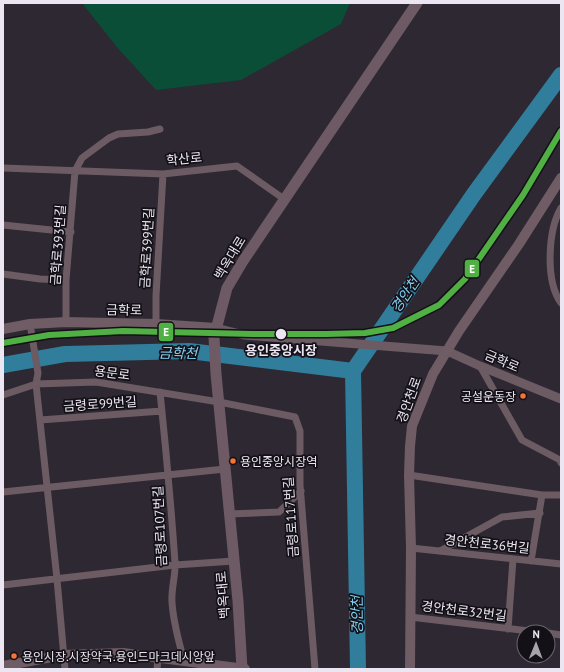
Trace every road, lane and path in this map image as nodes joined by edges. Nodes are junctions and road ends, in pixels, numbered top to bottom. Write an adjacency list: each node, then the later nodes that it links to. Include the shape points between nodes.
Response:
1 (417, 3): 7 (main road, 백옥대로)
2 (160, 129): 4 (street, via 118,134 109,138 82,158)
3 (3, 168): 4 (street, 학산로)
4 (75, 171): 5 (street, 학산로); 10 (street, 금학로393번길)
5 (163, 174): 7 (street, 학산로, via 237,166); 16 (street, 금학로399번길)
6 (561, 178): 19 (main road, 경안천로)
7 (284, 199): 18 (main road, 백옥대로, via 227,288)
8 (561, 208): 13 (street, via 557,214 552,239 550,268)
9 (3, 225): 10 (street)
10 (71, 232): 12 (street, 금학로393번길)
11 (3, 274): 12 (street)
12 (66, 280): 14 (street, 금학로393번길)
13 (561, 303)
14 (66, 322): 15 (main road, 금학로); 16 (main road, 금학로)
15 (30, 324): 17 (main road, 금학로); 21 (street, via 38,373)
16 (156, 324): 18 (main road, 금학로)
17 (3, 329)
18 (215, 332): 19 (street, 금학로); 25 (main road, 백옥대로)
19 (447, 351): 20 (street, 금학로); 30 (main road, 경안천로, via 433,374 412,426)
20 (480, 366): 24 (street, 금학로); 28 (street, via 522,440 560,460)
21 (36, 384): 22 (street, 용문로, via 96,382); 23 (street, 용문로); 27 (street)
22 (160, 392): 25 (street, 용문로); 26 (street, 금령로107번길)
23 (3, 395)
24 (561, 399)
25 (219, 402): 29 (main road, 백옥대로); 33 (street, 금령로117번길, via 295,417 300,431)
26 (162, 411): 27 (street, 금령로99번길); 31 (street, 금령로107번길)
27 (40, 420): 32 (street)
28 (561, 463)
29 (225, 469): 31 (street); 38 (main road, 백옥대로)
30 (409, 474): 35 (street); 39 (main road, 경안천로)
31 (169, 475): 32 (street); 45 (street, 금령로107번길)
32 (47, 488): 34 (street); 46 (street)
33 (301, 491): 38 (street, via 280,512); 59 (street, 금령로117번길)
34 (3, 492)
35 (542, 495): 36 (street); 37 (street)
36 (561, 495)
37 (540, 513): 40 (street, via 502,517); 43 (street)
38 (229, 514): 42 (main road, 백옥대로)
39 (411, 548): 40 (street, 경안천로36번길); 48 (main road, 경안천로)
40 (440, 551): 41 (street, 경안천로36번길)
41 (513, 559): 43 (street, 경안천로36번길); 49 (street)
42 (234, 561): 45 (street); 58 (main road, 백옥대로)
43 (531, 561): 44 (street, 경안천로36번길)
44 (561, 564)
45 (176, 565): 46 (street); 53 (street, 금령로107번길, via 172,602 174,622)
46 (57, 579): 47 (street); 51 (street)
47 (3, 585)
48 (410, 617): 49 (street, 경안천로32번길); 60 (main road, 경안천로)
49 (508, 628): 50 (street, 경안천로32번길)
50 (516, 629)
51 (63, 655): 52 (main road, via 123,653); 54 (main road); 56 (street)
52 (158, 658): 53 (main road); 57 (street)
53 (184, 661): 55 (main road)
54 (3, 666)
55 (195, 666): 58 (main road)
56 (65, 669)
57 (157, 669)
58 (243, 669)
59 (315, 669)
60 (410, 669)

